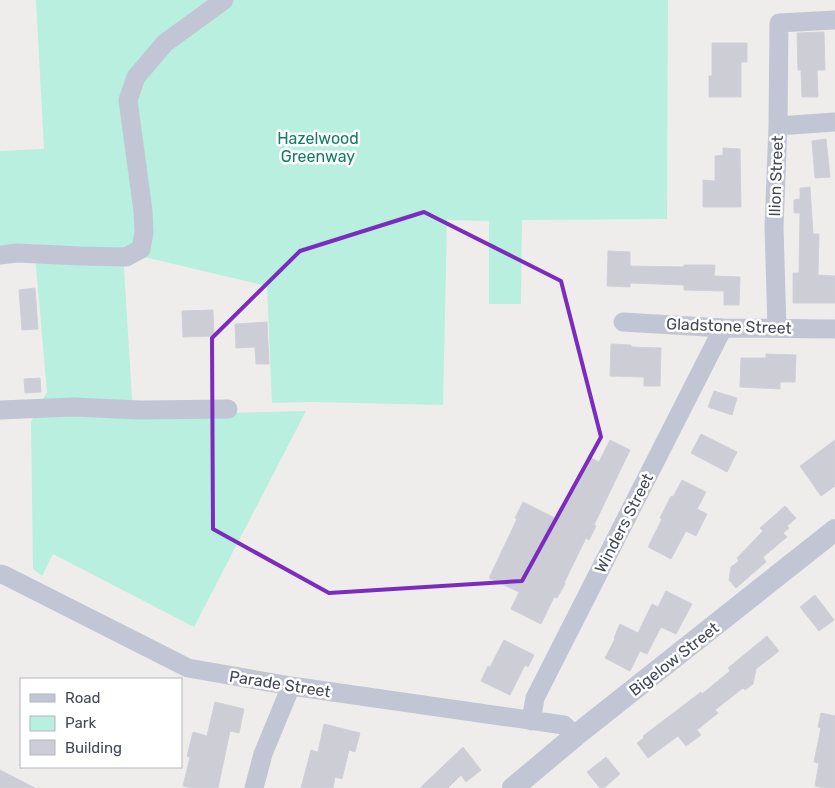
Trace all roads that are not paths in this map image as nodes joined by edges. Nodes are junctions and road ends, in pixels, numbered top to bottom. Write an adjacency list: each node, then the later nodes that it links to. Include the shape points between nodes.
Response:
1 (224, 0): 5 (street, via 165,43 136,77 128,100 144,232 141,249 126,256)
2 (835, 20): 4 (street, Ilion Street, via 779,23)
3 (835, 122): 4 (street)
4 (778, 126): 8 (street, Ilion Street, via 774,227)
5 (0, 255)
6 (623, 322): 7 (street, Gladstone Street)
7 (723, 328): 8 (street, Gladstone Street); 15 (street, Winders Street, via 535,698)
8 (776, 328): 9 (street, Gladstone Street)
9 (835, 329)
10 (228, 409): 11 (street, via 73,407)
11 (0, 410)
12 (835, 530): 16 (street, Bigelow Street)
13 (0, 574): 14 (street, Parade Street, via 188,668)
14 (291, 686): 15 (street, Parade Street); 17 (street, via 263,754)
15 (531, 721): 16 (street, Parade Street, via 564,725)
16 (575, 736): 18 (street, Bigelow Street)
17 (254, 788)
18 (513, 788)

